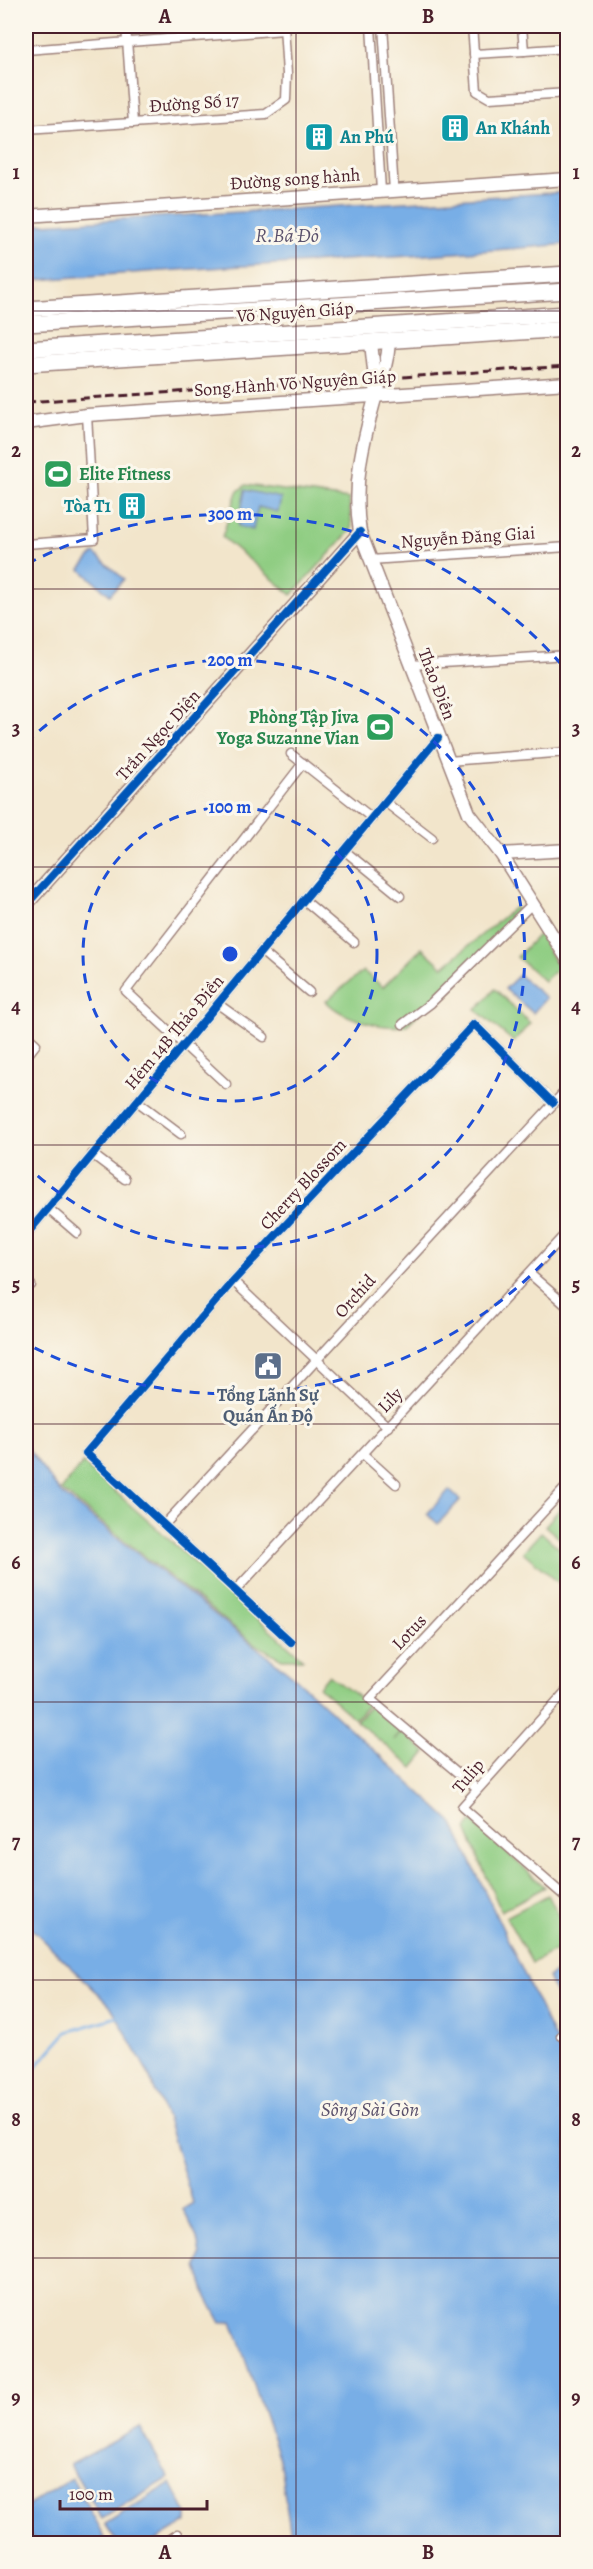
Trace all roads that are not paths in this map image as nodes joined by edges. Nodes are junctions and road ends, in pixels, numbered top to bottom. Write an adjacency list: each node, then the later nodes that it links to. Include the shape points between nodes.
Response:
1 (126, 26): 11 (street)
2 (205, 26): 8 (street)
3 (371, 26): 10 (street)
4 (383, 26): 9 (street)
5 (472, 26): 15 (street)
6 (522, 26): 14 (street)
7 (284, 28): 8 (street); 19 (street, Đường Số 17, via 286,100 279,107 266,114)
8 (206, 36): 11 (street)
9 (384, 40): 10 (street); 18 (street)
10 (372, 41): 17 (street)
11 (127, 42): 13 (street); 19 (street)
12 (567, 48): 14 (street)
13 (26, 50)
14 (524, 51): 15 (street)
15 (474, 54): 16 (street, via 477,91 489,98)
16 (567, 93)
17 (376, 115): 18 (street); 22 (street)
18 (389, 115): 22 (street)
19 (133, 123): 20 (street, Đường Số 17)
20 (26, 130)
21 (567, 179): 22 (main road, Đường song hành)
22 (387, 191): 23 (main road, Đường song hành)
23 (26, 216)
24 (567, 274): 26 (highway, Võ Nguyên Giáp)
25 (567, 291): 28 (highway, Võ Nguyên Giáp)
26 (26, 309)
27 (567, 314): 32 (highway, Võ Nguyên Giáp)
28 (26, 324)
29 (567, 329): 30 (highway, Võ Nguyên Giáp)
30 (389, 342): 31 (highway, Võ Nguyên Giáp); 35 (main road, Thảo Điền, via 388,362)
31 (371, 343): 33 (highway, Võ Nguyên Giáp); 35 (main road, Thảo Điền)
32 (26, 350)
33 (26, 364)
34 (567, 383): 35 (main road, Song Hành Võ Nguyên Giáp)
35 (376, 396): 36 (main road, Song Hành Võ Nguyên Giáp); 38 (main road, Thảo Điền, via 357,474 355,494)
36 (87, 415): 37 (main road, Song Hành Võ Nguyên Giáp); 39 (street, via 94,539)
37 (26, 423)
38 (360, 532): 41 (main road, Thảo Điền); 58 (main road, Trần Ngọc Diện)
39 (26, 544)
40 (567, 547): 41 (street, Nguyễn Đăng Giai)
41 (370, 560): 43 (main road, Thảo Điền)
42 (567, 655): 43 (street)
43 (411, 665): 44 (main road, Thảo Điền)
44 (438, 738): 47 (main road, Thảo Điền); 49 (street, Hẻm 14B Thảo Điền)
45 (567, 752): 47 (street)
46 (291, 754): 48 (street)
47 (448, 760): 54 (main road, Thảo Điền, via 469,813)
48 (303, 763): 50 (street); 67 (street, via 126,991)
49 (385, 802): 50 (street, Hẻm 14B Thảo Điền); 51 (street)
50 (372, 818): 53 (street, Hẻm 14B Thảo Điền)
51 (432, 838)
52 (567, 850): 54 (main road)
53 (345, 851): 55 (street); 56 (street, Hẻm 14B Thảo Điền)
54 (501, 854): 57 (main road, Thảo Điền)
55 (400, 896)
56 (304, 900): 59 (street); 60 (street, Hẻm 14B Thảo Điền)
57 (531, 904): 61 (main road, Thảo Điền); 64 (street, via 431,1003)
58 (26, 905)
59 (354, 942)
60 (261, 951): 62 (street); 63 (street, Hẻm 14B Thảo Điền)
61 (567, 960)
62 (309, 992)
63 (218, 1004): 66 (street); 67 (street, Hẻm 14B Thảo Điền)
64 (404, 1024)
65 (26, 1035): 68 (street, via 36,1044)
66 (264, 1038)
67 (184, 1044): 69 (street); 71 (street, Hẻm 14B Thảo Điền)
68 (26, 1057)
69 (226, 1084)
70 (567, 1088): 72 (street, Orchid)
71 (137, 1101): 73 (street); 74 (street, Hẻm 14B Thảo Điền)
72 (554, 1103): 81 (street, Cherry Blossom, via 474,1024); 83 (street, Orchid)
73 (181, 1134)
74 (92, 1154): 75 (street); 76 (street, Hẻm 14B Thảo Điền)
75 (125, 1179)
76 (48, 1208): 78 (street); 79 (street, Hẻm 14B Thảo Điền)
77 (567, 1231): 80 (street, Lily)
78 (77, 1233)
79 (26, 1235)
80 (530, 1274): 82 (street); 84 (street, Lily)
81 (233, 1281): 83 (street); 88 (street, Cherry Blossom, via 86,1453)
82 (567, 1307)
83 (317, 1361): 84 (street); 88 (street, Orchid)
84 (388, 1427): 85 (street, Lily)
85 (363, 1454): 86 (street); 89 (street, Lily)
86 (396, 1484)
87 (567, 1485): 92 (street, Lotus, via 370,1699)
88 (165, 1524): 89 (street)
89 (236, 1590): 90 (street)
90 (291, 1642)
91 (567, 1689): 92 (street, Tulip)
92 (477, 1789): 93 (street, Tulip, via 462,1807)
93 (567, 1899)
94 (177, 2534): 95 (street)
95 (162, 2544)

